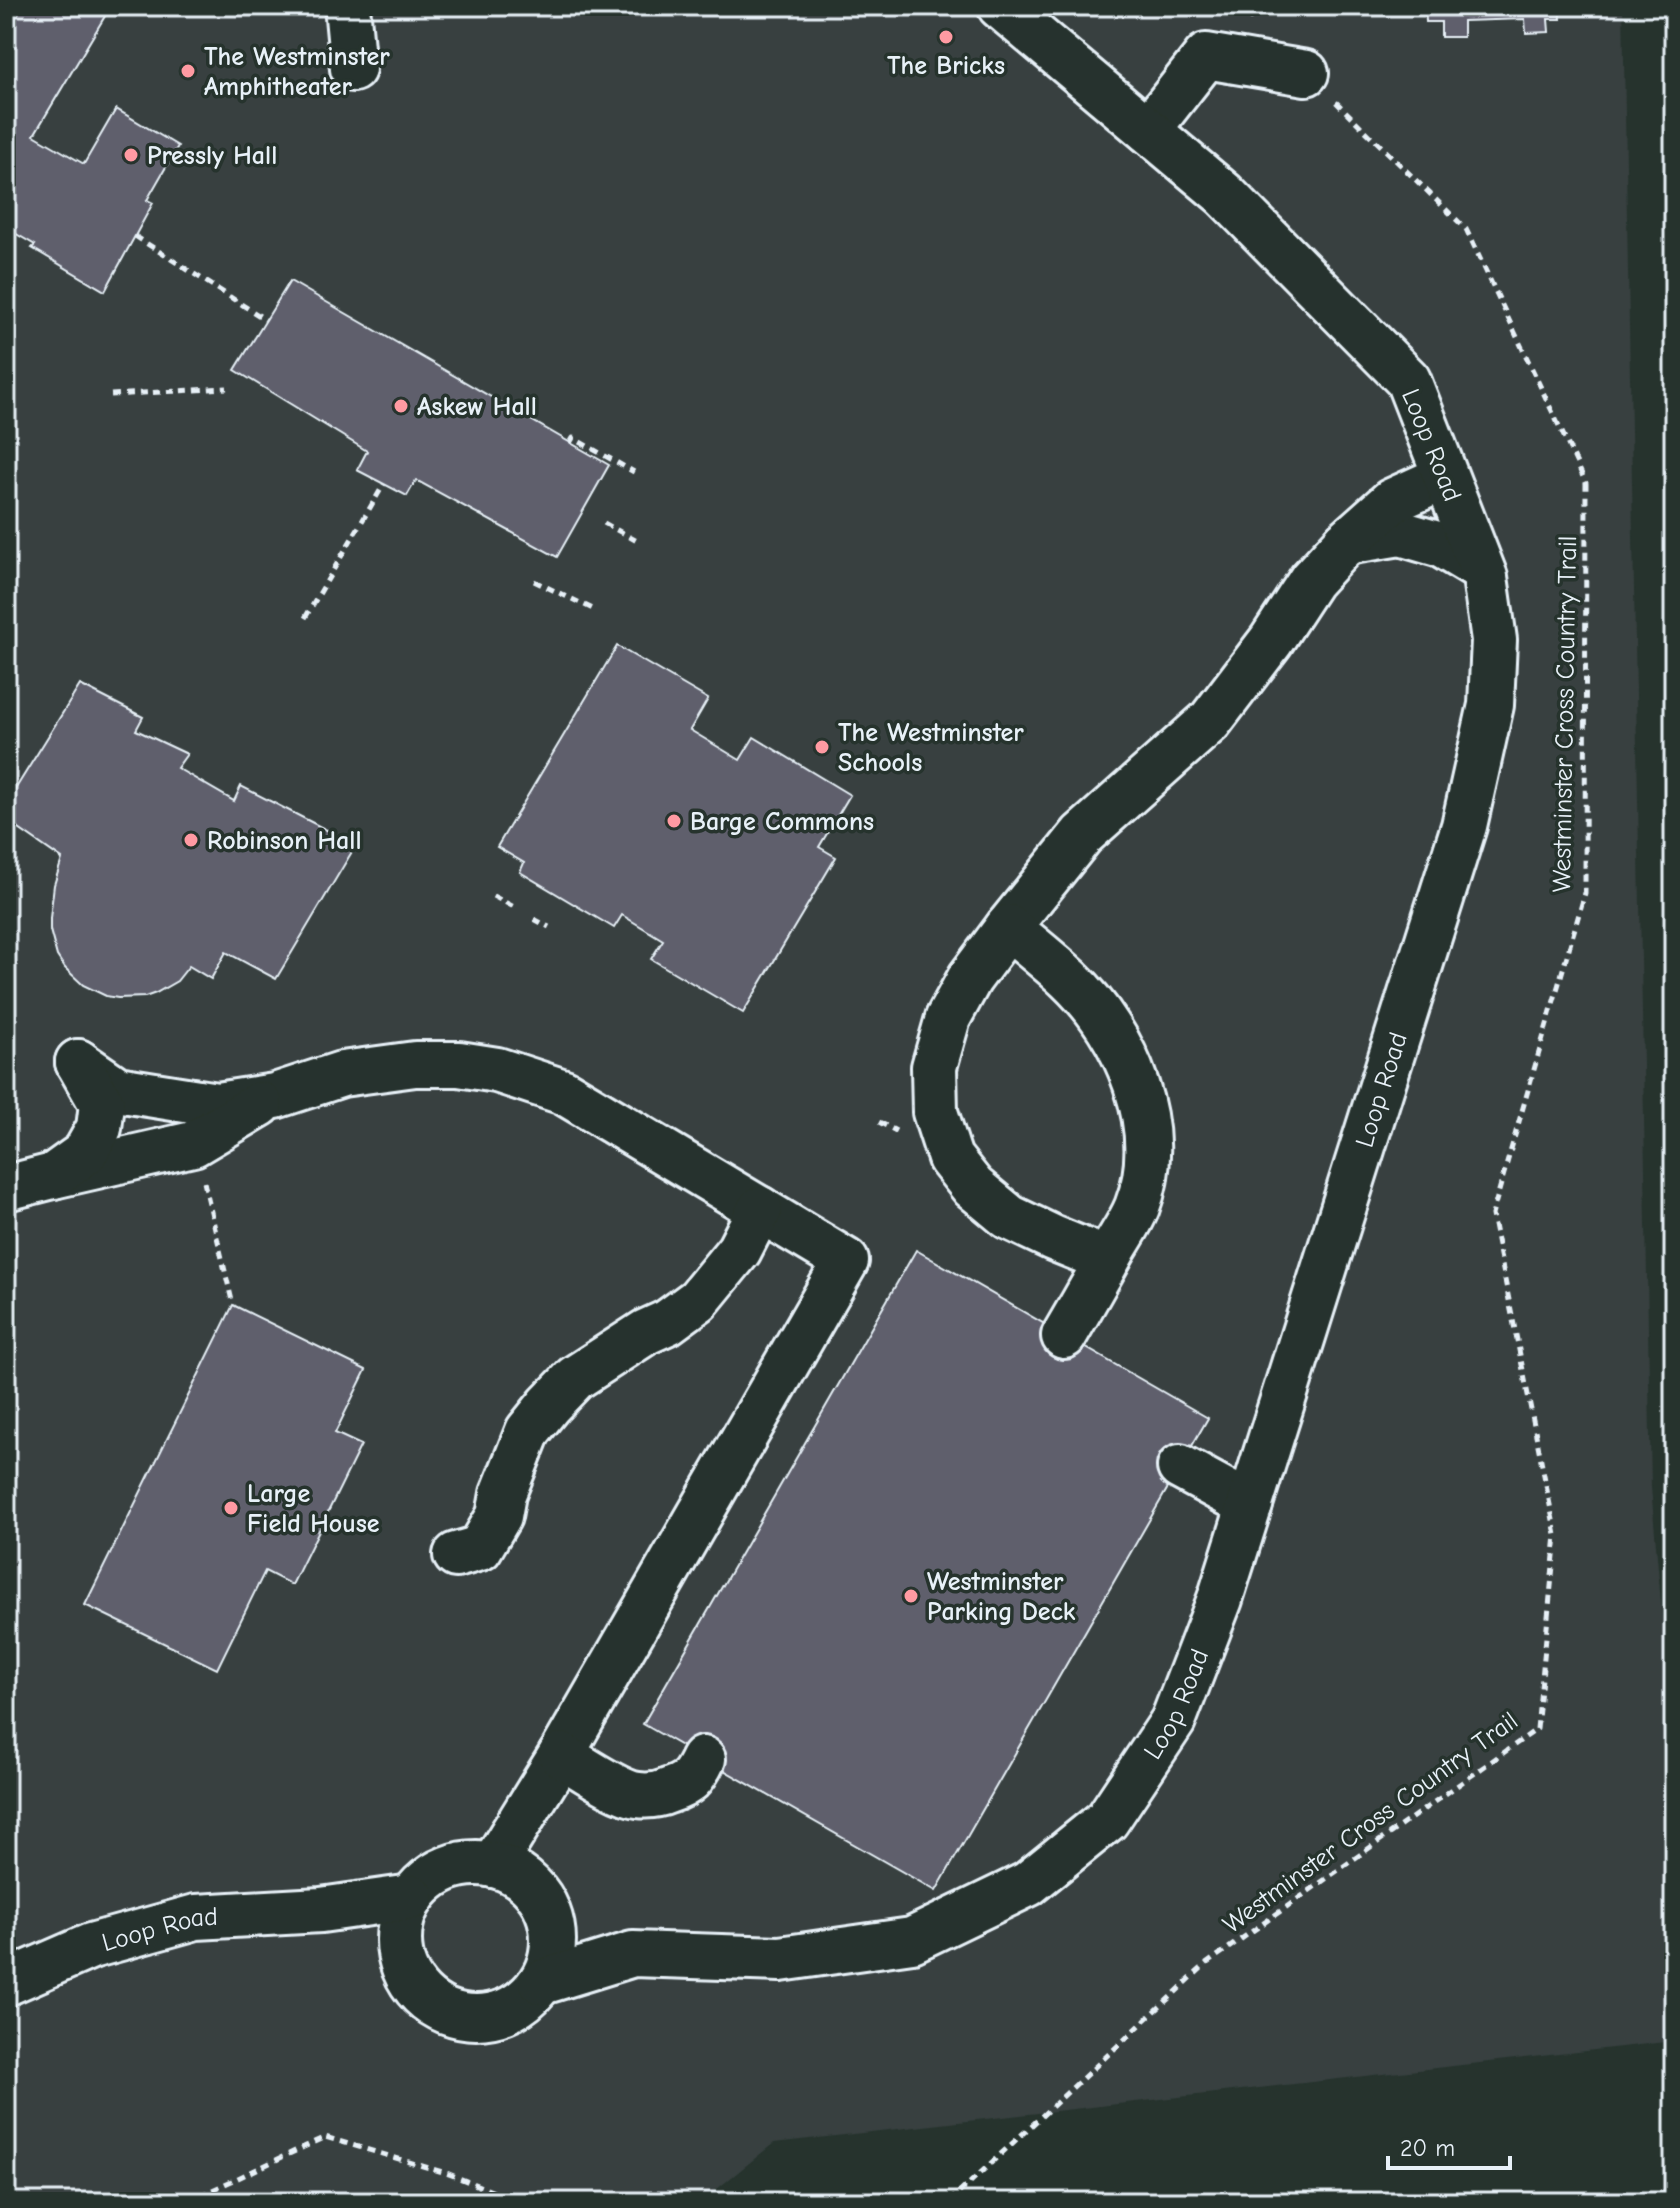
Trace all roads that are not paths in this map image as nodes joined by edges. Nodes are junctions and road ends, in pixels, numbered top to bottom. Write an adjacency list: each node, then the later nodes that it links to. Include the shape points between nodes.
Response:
1 (347, 6): 3 (lane)
2 (1000, 6): 5 (lane, Loop Road)
3 (353, 69)
4 (1306, 73): 5 (lane, via 1206,56)
5 (1148, 130): 6 (lane, Loop Road, via 1224,194 1408,380)
6 (1445, 477): 7 (lane, via 1392,501); 8 (lane, Loop Road)
7 (1346, 542): 8 (lane, via 1400,533 1441,545); 9 (lane, via 1311,580 1210,721 1082,835)
8 (1481, 569): 17 (lane, Loop Road, via 1494,640 1491,705 1464,826)
9 (1008, 927): 14 (lane, via 1071,980 1103,1019 1136,1085 1147,1173 1136,1209); 14 (lane, via 948,1018 934,1067 935,1112 950,1158 973,1187 1009,1217)
10 (275, 1096): 11 (lane, via 193,1144); 11 (lane, via 217,1105 117,1089 78,1062 102,1104 99,1128 85,1153); 13 (lane, via 342,1074 415,1064 497,1070 564,1092)
11 (53, 1176): 12 (lane)
12 (6, 1188)
13 (760, 1209): 18 (lane, via 739,1250 698,1300 575,1378 549,1405 528,1431 499,1516 480,1548); 19 (lane, via 846,1261)
14 (1107, 1260): 15 (lane)
15 (1064, 1336)
16 (1180, 1467): 17 (lane)
17 (1250, 1505): 25 (lane, Loop Road, via 1173,1721 1107,1820 1028,1884 912,1940 780,1959)
18 (456, 1555)
19 (561, 1755): 20 (lane, via 635,1795 658,1795 683,1786); 21 (lane)
20 (703, 1759)
21 (493, 1865): 22 (lane, via 447,1868); 24 (lane, via 530,1884)
22 (412, 1897): 23 (lane, Loop Road); 26 (lane, via 398,1939)
23 (321, 1910): 26 (lane); 28 (lane, Loop Road, via 196,1917 91,1946)
24 (551, 1920): 25 (lane, Loop Road); 27 (lane, via 554,1942)
25 (633, 1954): 27 (lane, Loop Road)
26 (401, 1961): 27 (lane, via 424,1998 464,2017 509,2011)
27 (542, 1982)
28 (6, 1983)

